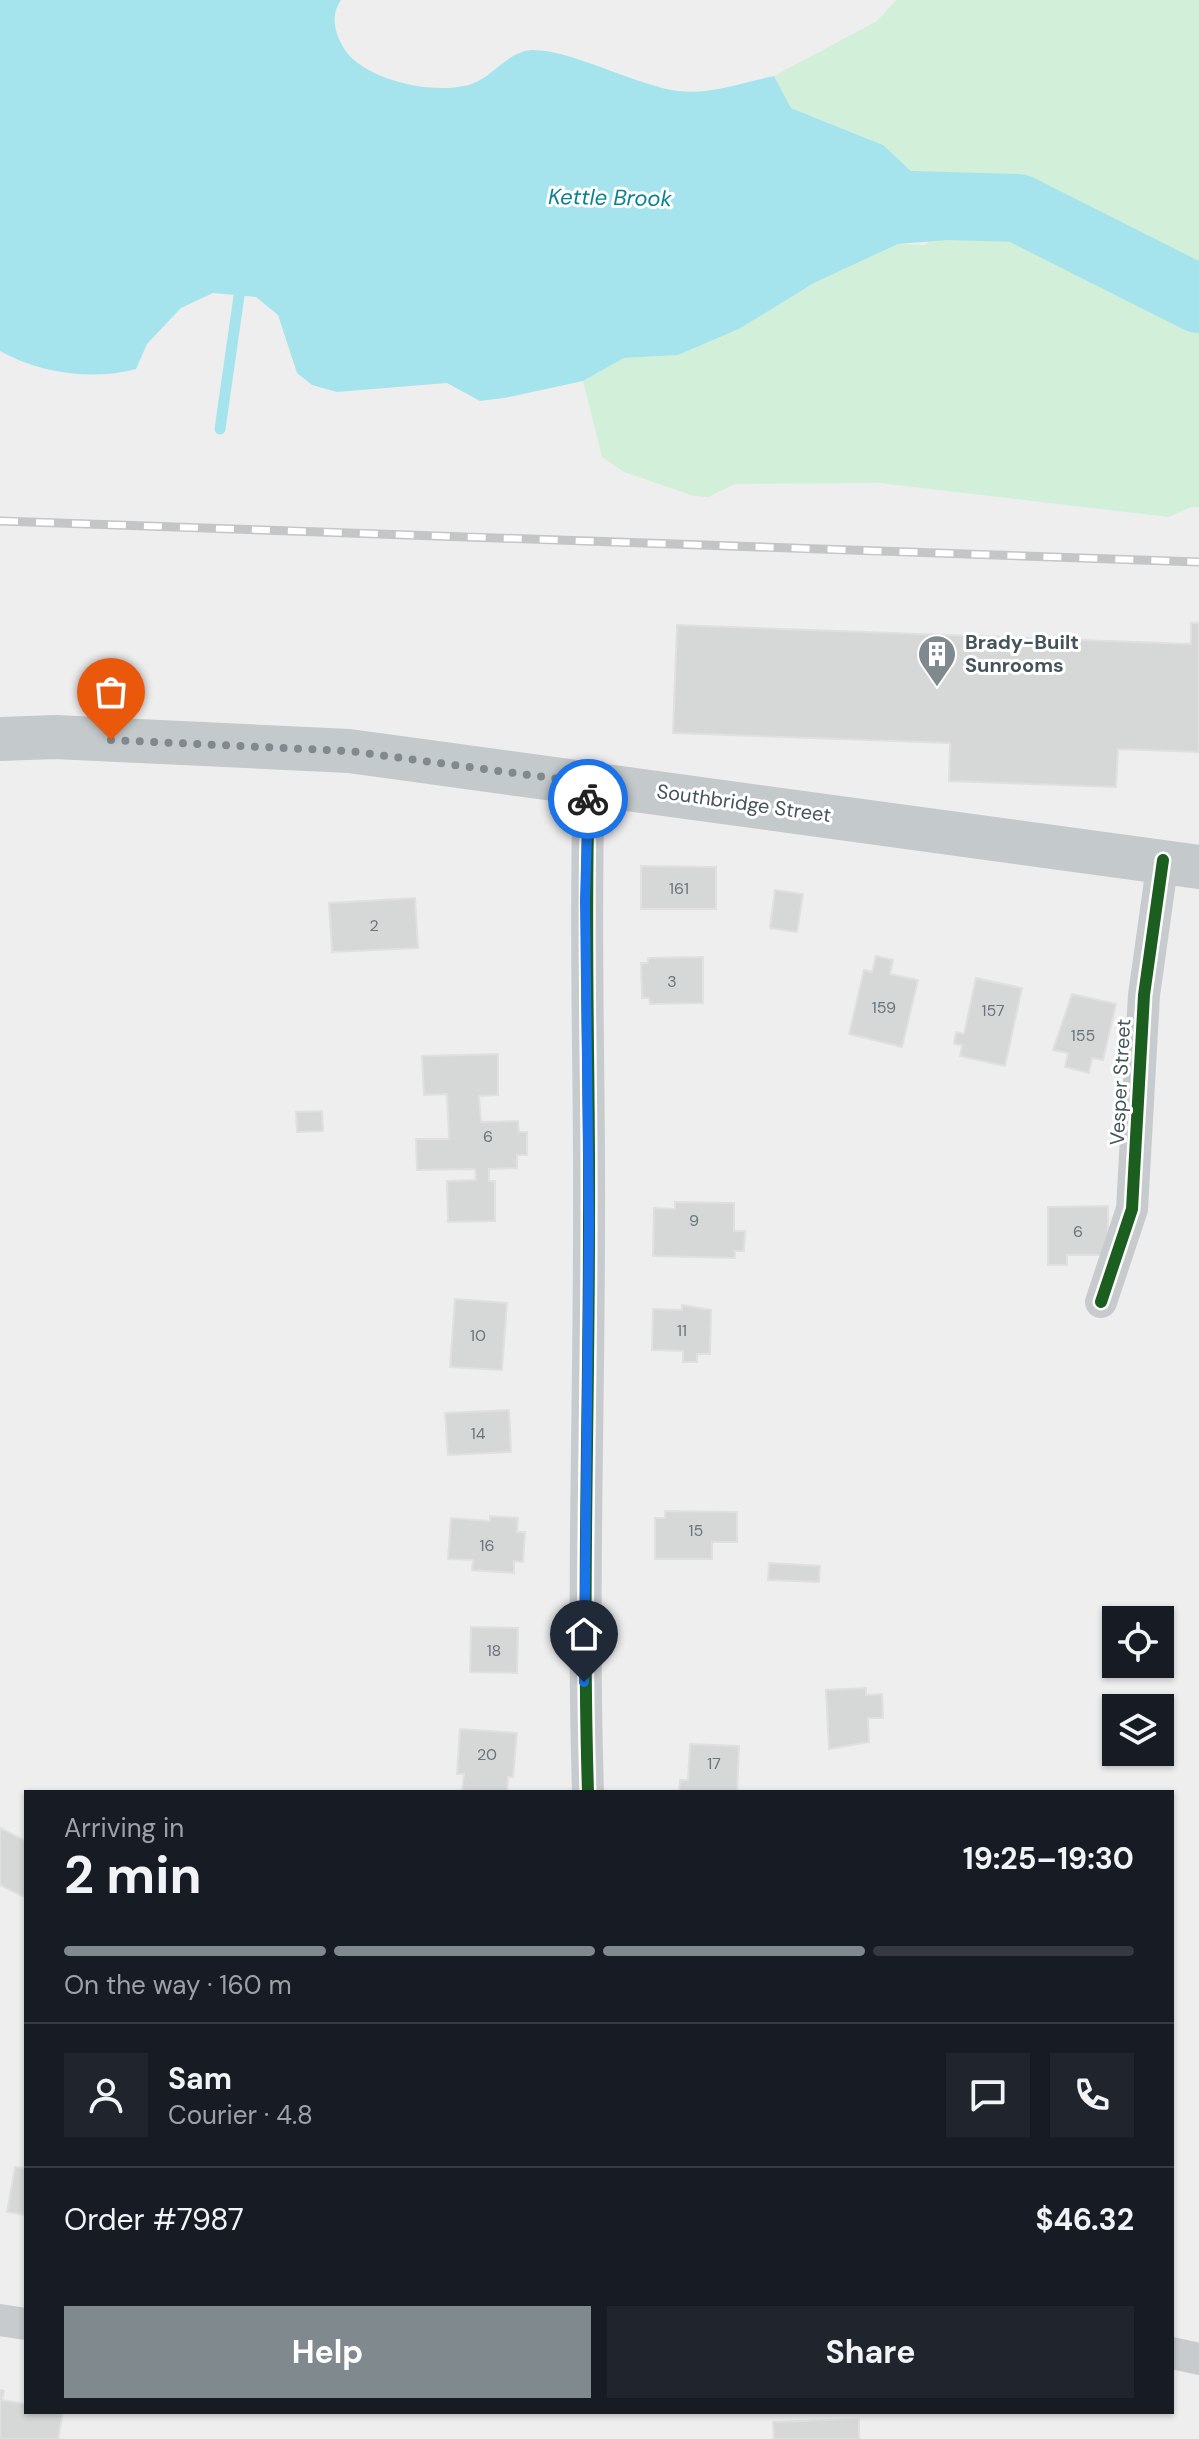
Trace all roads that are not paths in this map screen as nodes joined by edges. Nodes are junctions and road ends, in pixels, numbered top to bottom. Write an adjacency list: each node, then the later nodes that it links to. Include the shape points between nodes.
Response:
1 (0, 739): 2 (main road, Southbridge Street, via 349,751)
2 (589, 783): 3 (main road, Southbridge Street); 5 (street, via 583,1642)
3 (1181, 863): 4 (street, Vesper Street, via 1144,995 1132,1209)
4 (1101, 1302)
5 (588, 1790)
6 (0, 2320): 7 (street)
7 (24, 2324)
8 (1174, 2353): 9 (street)
9 (1199, 2359)

